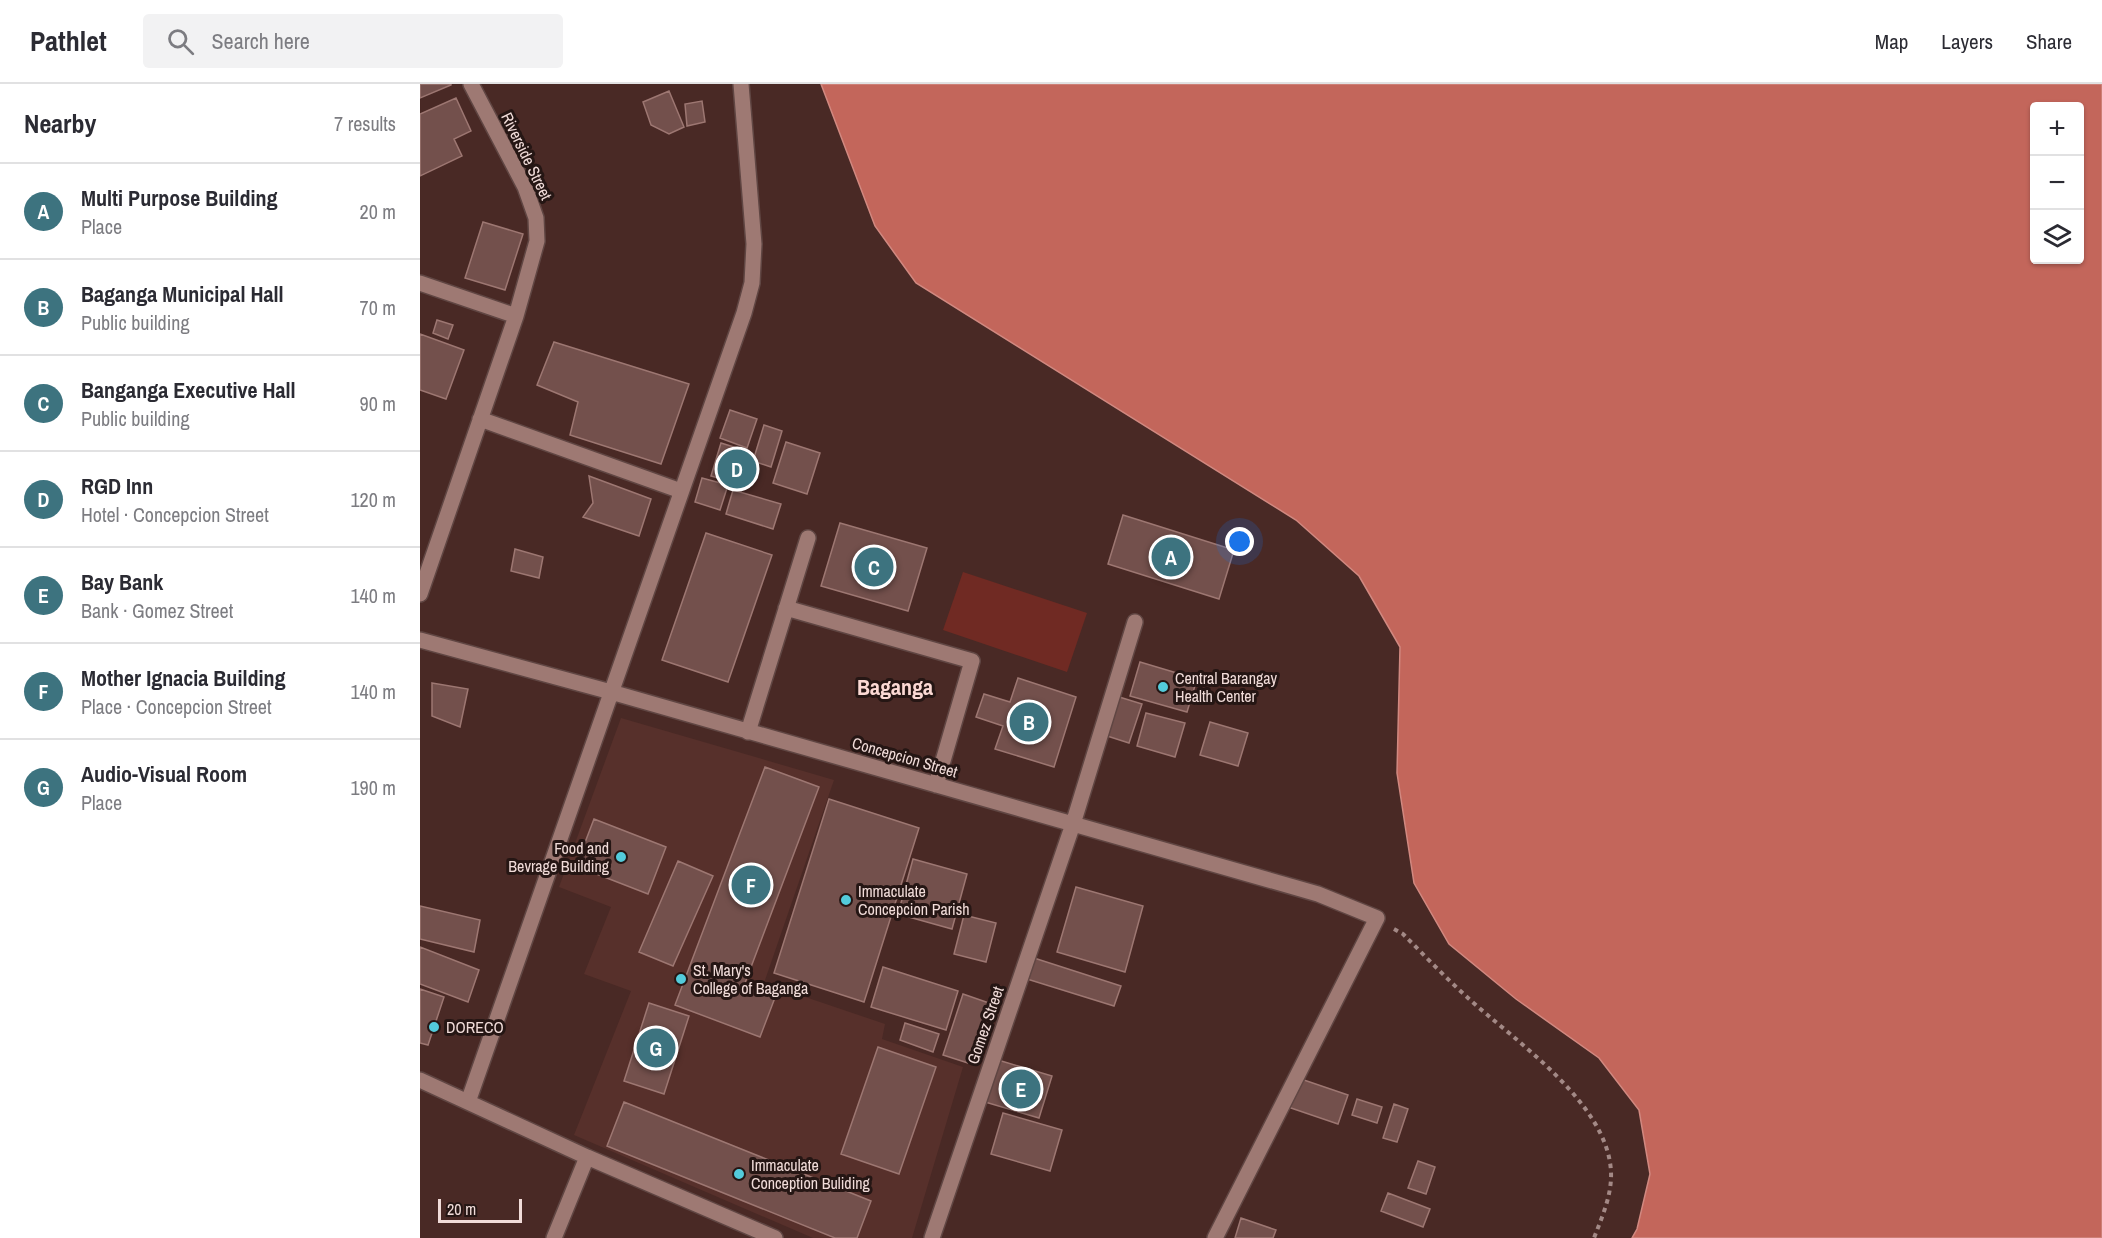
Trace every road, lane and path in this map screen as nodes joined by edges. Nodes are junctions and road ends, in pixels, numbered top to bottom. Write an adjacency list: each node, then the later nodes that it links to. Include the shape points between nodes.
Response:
1 (471, 84): 4 (street, Riverside Street, via 525,187 536,218 537,241)
2 (741, 84): 6 (street, via 754,244 752,283)
3 (420, 283): 4 (street)
4 (516, 316): 5 (street, Riverside Street)
5 (480, 419): 6 (street); 8 (street, Riverside Street)
6 (681, 491): 12 (street)
7 (808, 538): 9 (street)
8 (420, 594)
9 (786, 608): 13 (street); 14 (street, via 972,661)
10 (1136, 622): 15 (street, Gomez Street)
11 (420, 640): 12 (street, Concepcion Street)
12 (611, 692): 13 (street, Concepcion Street); 18 (street)
13 (748, 732): 14 (street, Concepcion Street)
14 (936, 785): 15 (street, Concepcion Street)
15 (1073, 824): 16 (street, Concepcion Street, via 1317,894); 22 (street, Gomez Street)
16 (1377, 918): 23 (street); 24 (path, via 1402,934 1561,1080 1590,1114 1604,1142 1611,1172 1607,1203)
17 (420, 1080): 18 (street)
18 (468, 1102): 19 (street)
19 (586, 1157): 20 (street); 21 (street)
20 (554, 1238)
21 (775, 1238)
22 (932, 1238)
23 (1215, 1238)
24 (1594, 1238)

